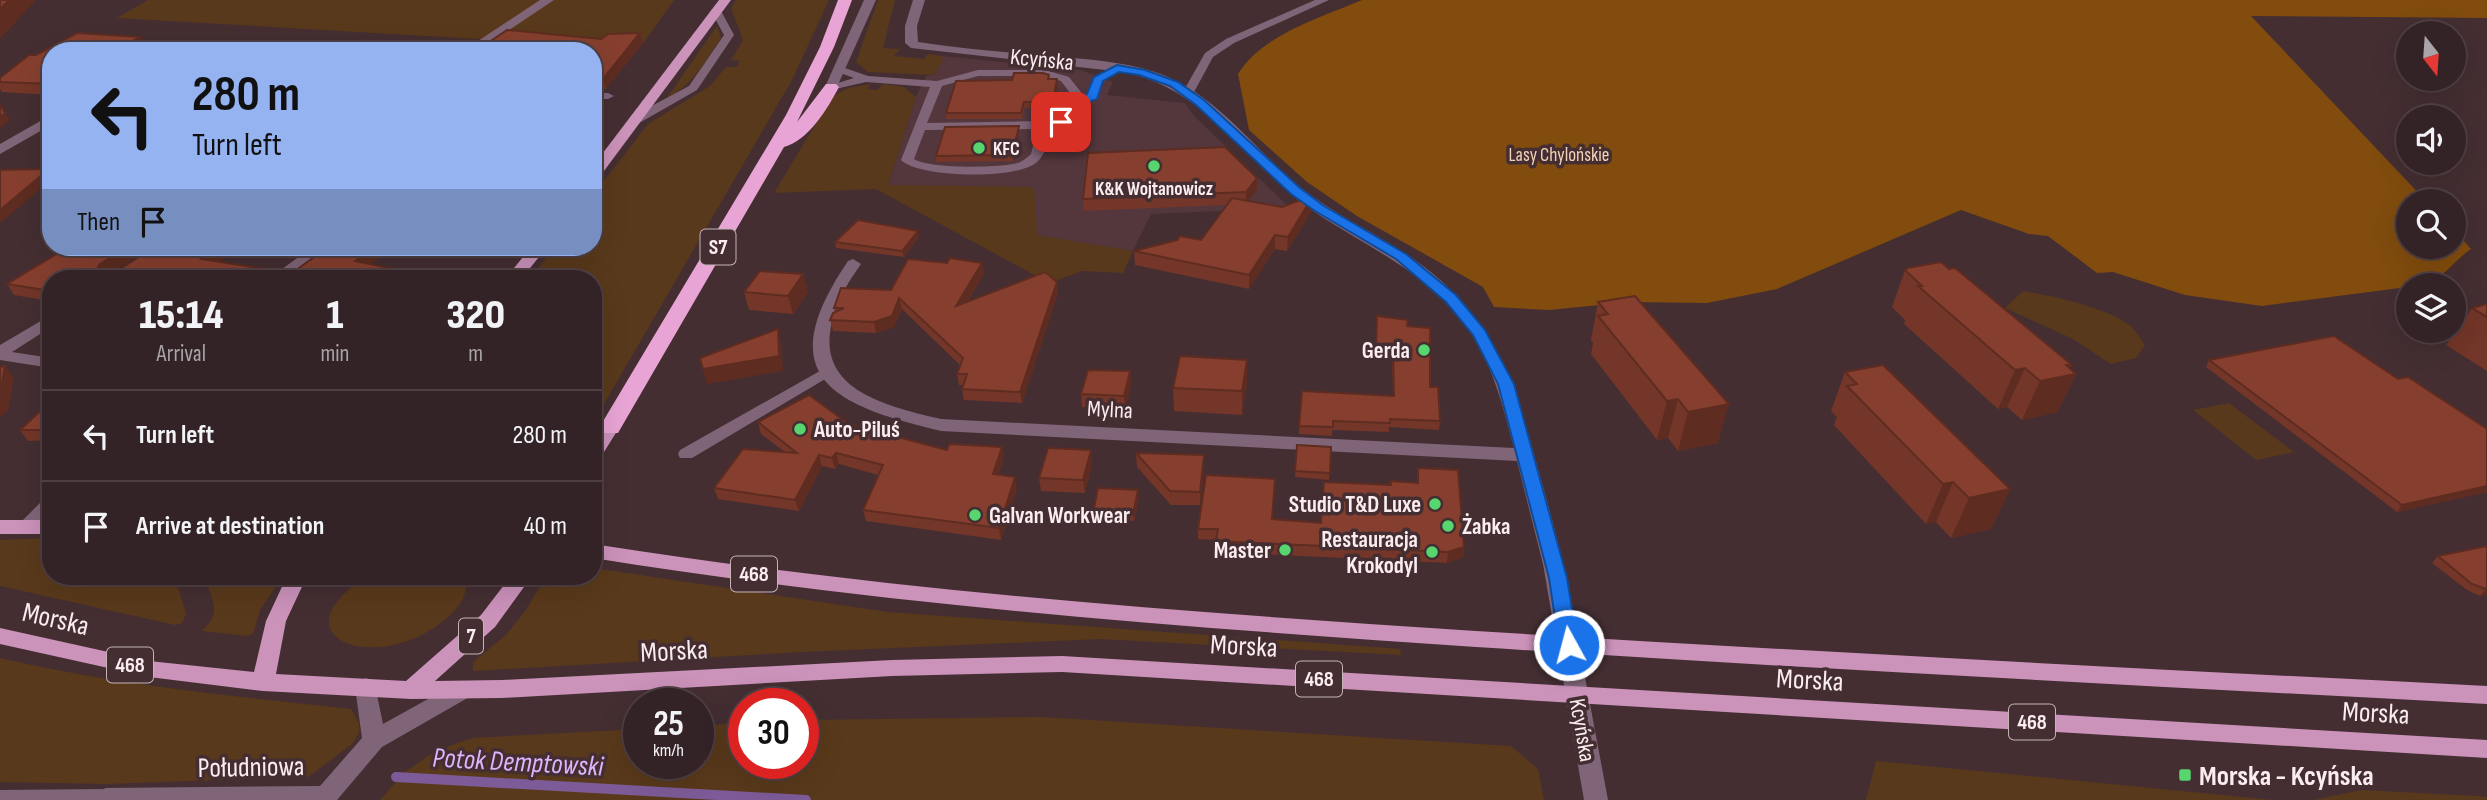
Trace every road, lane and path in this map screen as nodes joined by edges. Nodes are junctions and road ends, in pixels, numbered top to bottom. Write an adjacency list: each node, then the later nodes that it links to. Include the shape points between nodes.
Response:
1 (548, 0): 8 (street)
2 (725, 0): 7 (main road)
3 (845, 0): 23 (highway, S7, via 818,67)
4 (870, 0): 10 (street)
5 (919, 0): 9 (street, Kcyńska, via 910,33 915,45)
6 (1324, 0): 14 (lane, via 1230,41 1209,55)
7 (716, 11): 18 (main road); 18 (lane, via 729,35 693,88)
8 (483, 42)
9 (1117, 68): 14 (street, Kcyńska, via 1154,75); 17 (lane, via 1098,79 1093,96)
10 (839, 69): 11 (lane); 13 (street)
11 (866, 79): 12 (lane); 13 (lane)
12 (937, 84): 17 (lane, via 978,73 1045,73 1065,79); 21 (lane)
13 (831, 87): 23 (highway, via 803,127)
14 (1189, 92): 37 (street, Kcyńska, via 1296,191 1401,257 1467,315 1506,384)
15 (602, 96): 16 (lane)
16 (608, 96)
17 (1082, 101): 20 (lane, via 1080,115)
18 (637, 119): 24 (main road)
19 (42, 124): 22 (street)
20 (1044, 125): 21 (lane); 21 (lane, via 1040,149 1030,163 1011,168 911,165 907,160)
21 (920, 127)
22 (0, 150)
23 (774, 150): 34 (highway, S7)
24 (602, 164)
25 (309, 256): 28 (street)
26 (531, 256): 29 (main road)
27 (853, 264): 33 (street, via 835,288 818,329 819,353)
28 (289, 270)
29 (520, 270)
30 (42, 326): 31 (street)
31 (0, 354): 32 (street)
32 (42, 361)
33 (827, 372): 36 (lane); 37 (street, Mylna, via 837,385 878,409 941,425)
34 (610, 428): 35 (main road, S7)
35 (602, 441)
36 (686, 454)
37 (1524, 455): 46 (street, Kcyńska, via 1558,578)
38 (42, 511): 40 (lane)
39 (0, 527): 40 (main road)
40 (26, 527): 41 (main road)
41 (42, 527)
42 (602, 552): 46 (main road, Morska / 468, via 915,596)
43 (293, 585): 47 (main road, via 276,621)
44 (515, 585): 49 (main road, 7, via 488,621)
45 (0, 636): 47 (main road, Morska / 468, via 136,666)
46 (1569, 645): 51 (street, Kcyńska); 52 (main road, Morska / 468)
47 (262, 682): 48 (main road, Morska / 468)
48 (366, 687): 49 (main road, Morska / 468); 53 (street)
49 (411, 690): 50 (main road, Morska / 468)
50 (463, 690): 51 (main road, Morska / 468, via 1062,664); 53 (street, Południowa)
51 (1576, 694): 54 (main road, Morska / 468); 58 (street, Kcyńska)
52 (2487, 695)
53 (374, 740): 55 (street, Południowa)
54 (2487, 749)
55 (323, 798): 57 (street, Południowa)
56 (0, 799): 57 (lane)
57 (105, 799)
58 (1596, 800)

